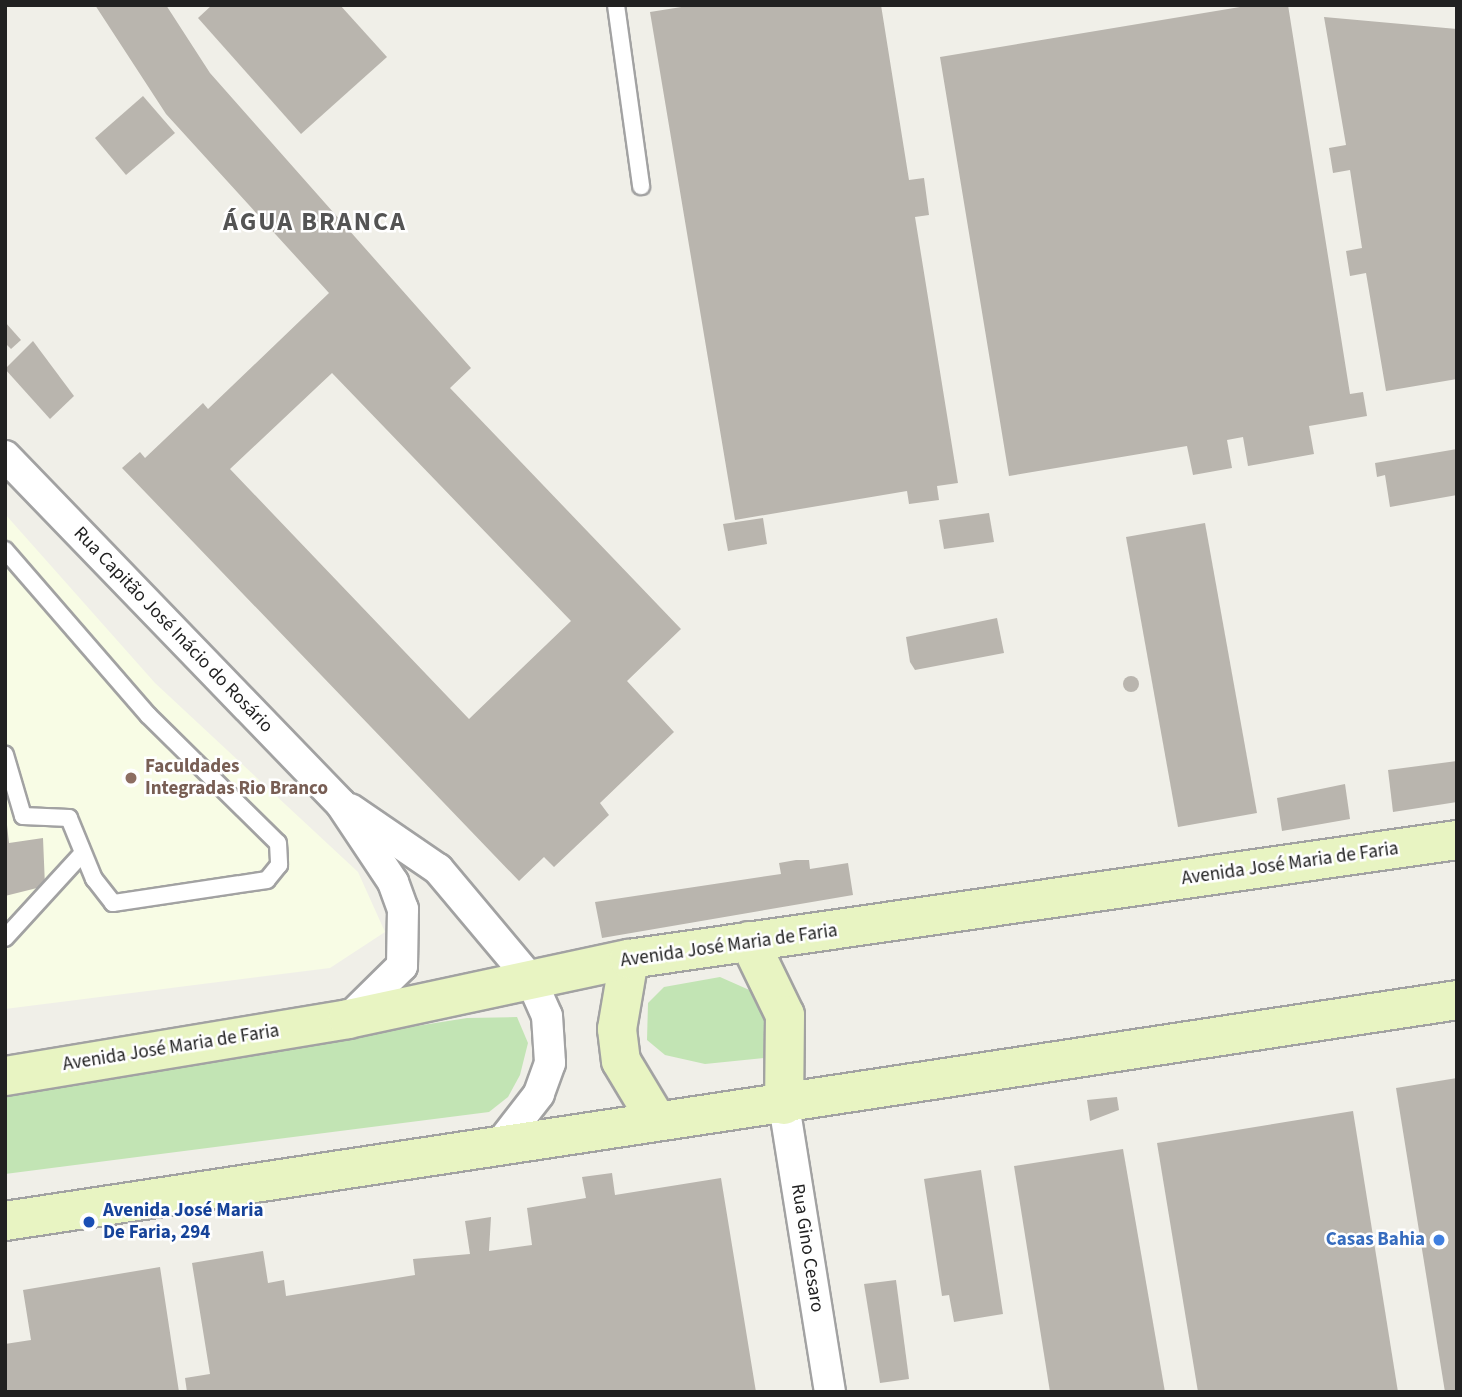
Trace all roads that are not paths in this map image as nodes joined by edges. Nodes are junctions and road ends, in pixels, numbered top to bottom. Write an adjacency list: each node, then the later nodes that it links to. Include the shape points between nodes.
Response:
1 (616, 5): 2 (lane)
2 (640, 186)
3 (5, 456): 6 (street, Rua Capitão José Inácio do Rosário)
4 (5, 550): 8 (lane, via 148,716 278,843 280,855 267,880 134,904 113,902)
5 (5, 755): 8 (lane, via 23,816 69,818)
6 (341, 804): 12 (street, Rua Capitão José Inácio do Rosário, via 438,869); 14 (street, Rua Capitão José Inácio do Rosário, via 393,882 405,938 402,966 390,984)
7 (1457, 840): 10 (street, Avenida José Maria de Faria)
8 (83, 853): 9 (lane)
9 (5, 938)
10 (749, 941): 11 (street, Avenida José Maria de Faria); 16 (street, via 785,1015)
11 (629, 959): 12 (street, Avenida José Maria de Faria); 17 (street, via 617,1029 621,1061)
12 (531, 980): 14 (street, Avenida José Maria de Faria); 18 (street, Rua Capitão José Inácio do Rosário, via 547,1016 550,1063 540,1094)
13 (1457, 1000): 16 (street)
14 (348, 1019): 15 (street, Avenida José Maria de Faria)
15 (5, 1076)
16 (784, 1105): 17 (street); 20 (street, Rua Gino Cesaro)
17 (657, 1121): 18 (street)
18 (501, 1143): 19 (street)
19 (5, 1221)
20 (830, 1392)

